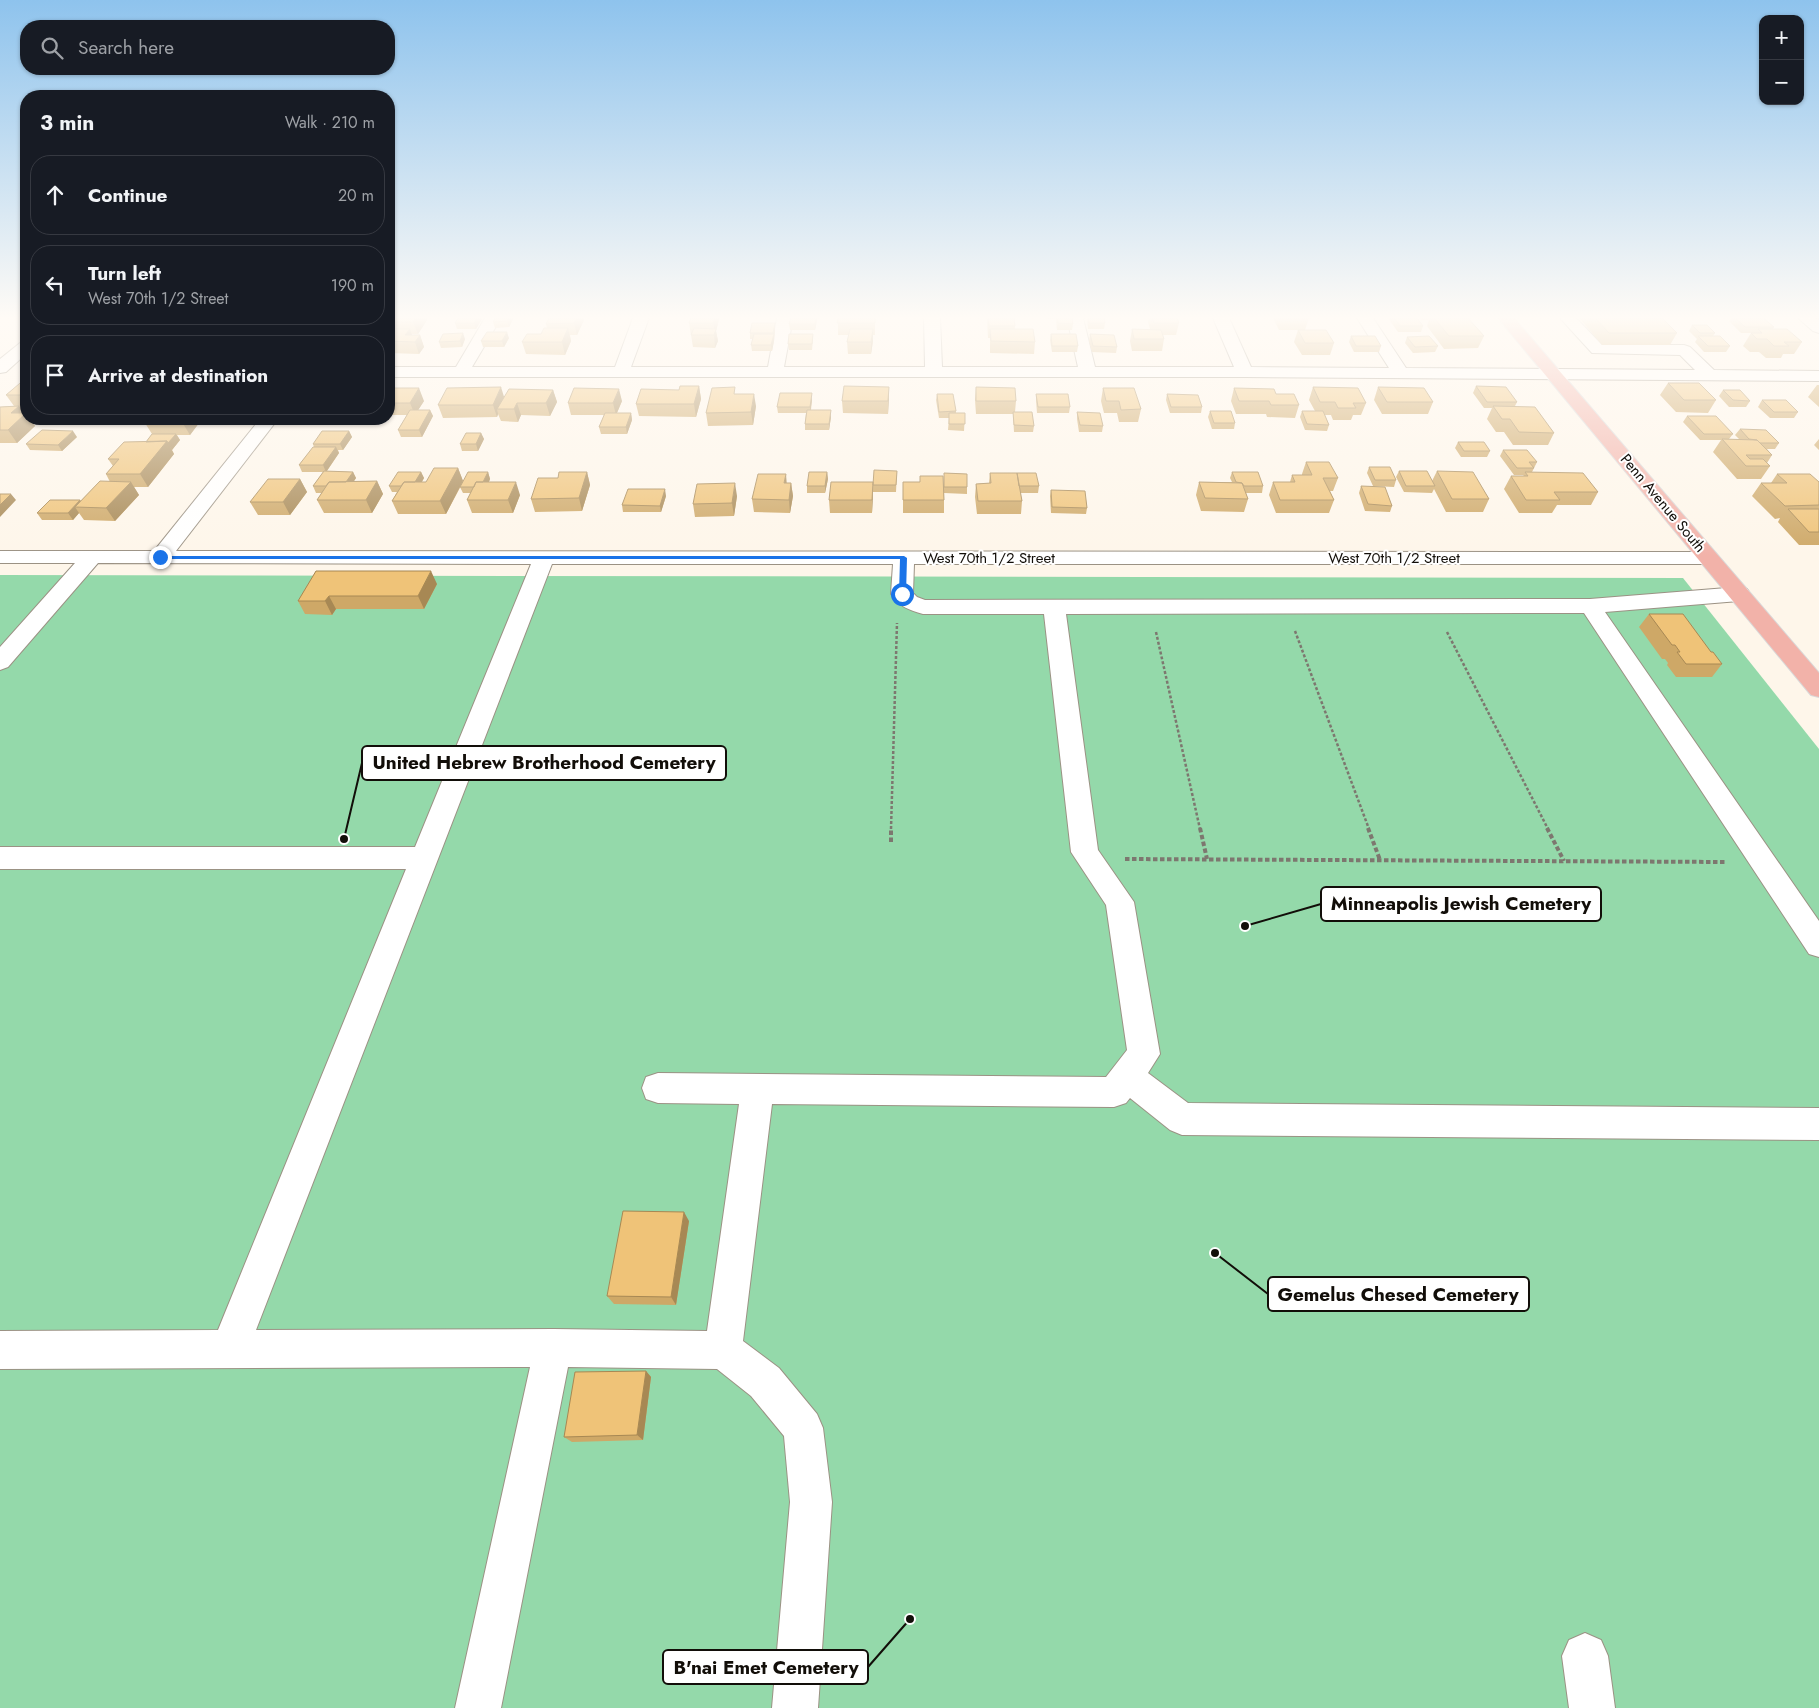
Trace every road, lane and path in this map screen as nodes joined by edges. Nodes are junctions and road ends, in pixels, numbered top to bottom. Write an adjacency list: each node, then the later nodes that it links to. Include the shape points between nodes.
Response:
1 (1574, 398): 9 (main road, Penn Avenue South)
2 (264, 425): 5 (street)
3 (0, 557): 4 (street, West 70th 1/2 Street)
4 (92, 557): 5 (street, West 70th 1/2 Street); 18 (street)
5 (160, 557): 6 (street, West 70th 1/2 Street)
6 (348, 557): 7 (street, West 70th 1/2 Street); 10 (street)
7 (544, 557): 8 (street, West 70th 1/2 Street); 22 (street)
8 (904, 558): 9 (street, West 70th 1/2 Street); 12 (street, via 902,594)
9 (1708, 558): 11 (main road, Penn Avenue South)
10 (336, 577)
11 (1739, 594): 13 (street); 19 (main road, Penn Avenue South)
12 (909, 602): 14 (street, via 923,607); 20 (path, via 897,615)
13 (1590, 606): 17 (street); 27 (street)
14 (1054, 607): 15 (street); 23 (street, via 1085,852)
15 (1151, 607): 16 (street); 24 (path)
16 (1286, 607): 17 (street); 25 (path)
17 (1435, 607): 26 (path)
18 (0, 662)
19 (1819, 689)
20 (891, 842)
21 (0, 858): 22 (street)
22 (424, 858): 34 (street)
23 (1090, 858): 24 (path); 29 (street, via 1120,902 1144,1054)
24 (1207, 859): 25 (path)
25 (1380, 860): 26 (path)
26 (1564, 861): 27 (path)
27 (1763, 862): 28 (street)
28 (1819, 945)
29 (1127, 1076): 31 (street, via 1114,1092); 32 (street, via 1182,1119)
30 (658, 1088): 31 (street)
31 (756, 1090): 36 (street)
32 (1819, 1124)
33 (553, 1348): 34 (street); 36 (street); 38 (street)
34 (229, 1349): 35 (street)
35 (0, 1350)
36 (723, 1350): 39 (street, via 765,1382 803,1428 811,1502)
37 (1585, 1656): 40 (street)
38 (478, 1708)
39 (795, 1708)
40 (1592, 1708)

